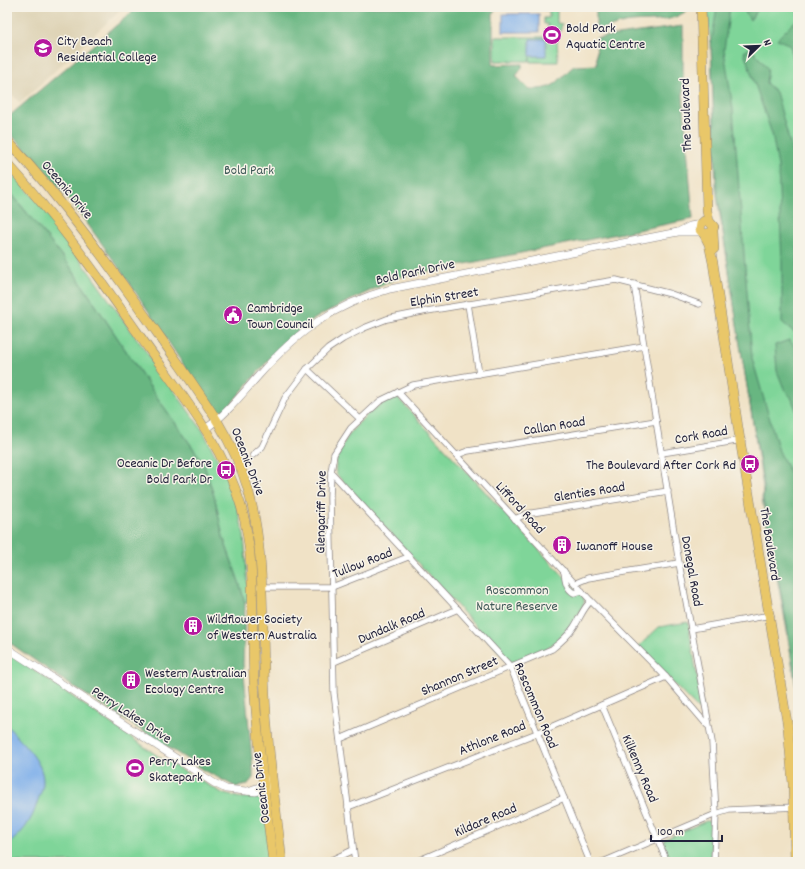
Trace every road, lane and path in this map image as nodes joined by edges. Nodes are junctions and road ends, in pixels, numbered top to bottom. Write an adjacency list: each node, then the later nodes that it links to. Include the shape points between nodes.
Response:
1 (696, 7): 5 (main road, The Boulevard)
2 (701, 7): 5 (main road, The Boulevard, via 707,211)
3 (7, 140): 14 (main road, Oceanic Drive, via 89,237)
4 (7, 163): 16 (main road, Oceanic Drive, via 74,242)
5 (703, 227): 14 (street, Bold Park Drive, via 390,289 355,300 326,315 292,340); 17 (main road, The Boulevard, via 713,263); 17 (main road, The Boulevard, via 713,224 713,244)
6 (634, 284): 7 (street, Elphin Street, via 609,280); 8 (street, Elphin Street); 9 (street, Donegal Road)
7 (468, 304): 10 (street, Elphin Street, via 405,314 375,323 335,344); 11 (street)
8 (699, 304)
9 (644, 346): 11 (street, Glengariff Drive); 15 (street, Donegal Road)
10 (307, 369): 13 (street); 19 (street, Elphin Street, via 284,398 262,447)
11 (479, 374): 12 (street, Glengariff Drive, via 413,385)
12 (398, 392): 13 (street, Glengariff Drive, via 380,401); 20 (street, Lifford Road)
13 (360, 419): 21 (street, Glengariff Drive, via 334,454)
14 (217, 421): 16 (street, Bold Park Drive); 29 (main road, Oceanic Drive, via 233,450 247,485 258,534)
15 (656, 421): 18 (street, Donegal Road); 20 (street, Callan Road, via 468,451)
16 (205, 429): 28 (main road, Oceanic Drive, via 230,472 242,507 248,535)
17 (742, 440): 18 (street, Cork Road); 34 (main road, The Boulevard)
18 (662, 453): 22 (street, Donegal Road)
19 (253, 455)
20 (457, 455): 23 (street, Lifford Road)
21 (331, 472): 24 (street, Roscommon Road); 30 (street, Glengariff Drive)
22 (668, 491): 23 (street, Glenties Road, via 526,514); 25 (street, Donegal Road)
23 (515, 519): 26 (street, Lifford Road)
24 (408, 557): 30 (street, Tullow Road); 33 (street, Roscommon Road)
25 (679, 563): 27 (street, via 588,578); 35 (street, Donegal Road)
26 (564, 570): 27 (street, Lifford Road); 31 (street, via 570,590 574,593)
27 (576, 583): 31 (street, Lifford Road)
28 (251, 587): 29 (street, Tullow Road); 45 (main road, Oceanic Drive, via 254,684)
29 (262, 587): 30 (street, Tullow Road); 44 (main road, Oceanic Drive, via 265,699)
30 (332, 587): 37 (street, Glengariff Drive)
31 (582, 590): 32 (street, Lifford Road)
32 (591, 601): 38 (street, Shannon Street, via 565,639 552,649); 39 (street, Lifford Road)
33 (458, 609): 37 (street, Dundalk Road); 38 (street, Roscommon Road)
34 (771, 615): 35 (street); 46 (main road, The Boulevard, via 793,734); 49 (main road, The Boulevard, via 788,728)
35 (691, 629): 41 (street, Donegal Road)
36 (7, 648): 45 (street, Perry Lakes Drive, via 214,783 226,789 256,792)
37 (334, 662): 43 (street, Glengariff Drive, via 334,693)
38 (510, 666): 42 (street, Roscommon Road); 43 (street, Shannon Street)
39 (666, 677): 40 (street, Athlone Road); 41 (street, Lifford Road)
40 (602, 705): 42 (street, Athlone Road); 52 (street, Kilkenny Road)
41 (708, 725): 51 (street, Donegal Road, via 712,742)
42 (537, 733): 48 (street, Roscommon Road); 50 (street, Athlone Road)
43 (340, 739): 50 (street, Glengariff Drive)
44 (272, 765): 45 (street); 47 (main road, Oceanic Drive)
45 (266, 789): 47 (street); 54 (main road, Oceanic Drive)
46 (798, 794)
47 (276, 798): 55 (main road, Oceanic Drive)
48 (564, 798): 59 (street, Kildare Road); 60 (street, Roscommon Road)
49 (796, 807): 51 (street, via 729,810); 64 (main road, The Boulevard)
50 (348, 808): 53 (street, Glengariff Drive)
51 (716, 814): 52 (street); 63 (street, Donegal Road)
52 (658, 839): 61 (street); 62 (street, Kilkenny Road)
53 (353, 850): 57 (street); 58 (street, Glengariff Drive)
54 (274, 862)
55 (282, 862): 56 (street)
56 (288, 862)
57 (327, 862)
58 (355, 862)
59 (415, 862)
60 (590, 862)
61 (603, 862)
62 (667, 862)
63 (714, 862)
64 (795, 862)

